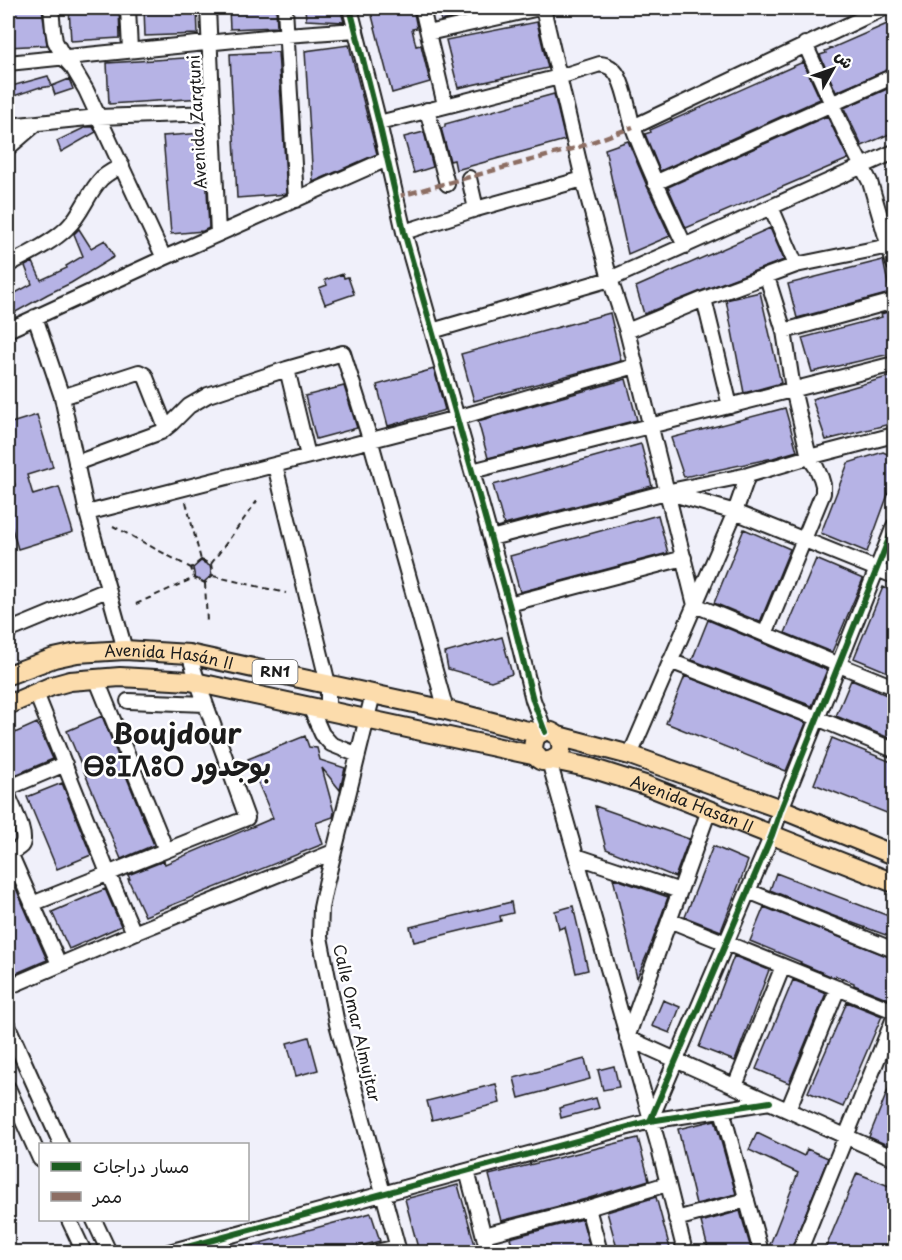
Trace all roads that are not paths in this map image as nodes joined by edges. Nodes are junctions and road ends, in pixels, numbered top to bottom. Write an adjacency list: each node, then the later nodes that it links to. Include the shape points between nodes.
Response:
1 (51, 8): 15 (street, via 55,41)
2 (128, 8): 14 (street)
3 (208, 8): 12 (street, Avenida Zarqtuni)
4 (285, 8): 11 (street)
5 (350, 8): 9 (street)
6 (422, 8): 10 (street)
7 (541, 8): 10 (street); 17 (street)
8 (884, 8): 13 (street)
9 (356, 30): 11 (street); 25 (street)
10 (428, 33): 19 (street)
11 (286, 35): 12 (street); 37 (street)
12 (210, 43): 14 (street); 22 (street, Avenida Zarqtuni)
13 (805, 44): 20 (street); 27 (street)
14 (130, 50): 15 (street)
15 (64, 58): 16 (street); 23 (street, via 80,78)
16 (8, 63)
17 (559, 76): 19 (street); 27 (street, via 607,64 621,82); 34 (street)
18 (894, 76): 20 (street)
19 (445, 105): 21 (street)
20 (832, 105): 32 (street); 35 (street)
21 (427, 110): 25 (street); 36 (street)
22 (213, 113): 23 (street); 41 (street, Avenida Zarqtuni)
23 (98, 117): 24 (street); 31 (street)
24 (37, 123): 26 (street); 28 (street)
25 (379, 123): 30 (street)
26 (8, 126)
27 (633, 127): 35 (street)
28 (8, 148)
29 (894, 152): 32 (street)
30 (387, 159): 37 (street); 40 (street)
31 (122, 166): 44 (street); 46 (street, via 101,179 66,230)
32 (861, 166): 38 (street); 42 (street)
33 (469, 178): 39 (street)
34 (583, 179): 39 (street); 49 (street)
35 (655, 183): 43 (street)
36 (447, 184)
37 (297, 200): 41 (street)
38 (771, 207): 43 (street); 47 (street)
39 (476, 209): 40 (street)
40 (404, 232): 54 (street)
41 (218, 234): 44 (street)
42 (892, 245): 45 (street); 47 (street)
43 (685, 246): 49 (street)
44 (164, 258): 52 (street)
45 (894, 264)
46 (8, 265)
47 (796, 265): 48 (street)
48 (768, 277): 50 (street); 56 (street)
49 (610, 279): 54 (street); 55 (street)
50 (704, 299): 55 (street); 62 (street)
51 (894, 301): 56 (street)
52 (35, 317): 53 (street); 61 (street)
53 (8, 330)
54 (432, 331): 63 (street)
55 (627, 331): 58 (street)
56 (784, 331): 60 (street)
57 (894, 364): 60 (street)
58 (635, 366): 63 (street); 64 (street)
59 (287, 369): 65 (street, via 208,395 189,406); 67 (street, via 343,353); 68 (street)
60 (793, 389): 62 (street); 69 (street)
61 (62, 398): 65 (street, via 142,372); 70 (street)
62 (730, 406): 64 (street)
63 (457, 418): 67 (street); 72 (street)
64 (651, 426): 72 (street); 74 (street)
65 (166, 428): 70 (street)
66 (894, 435): 69 (street)
67 (370, 439): 68 (street); 103 (street)
68 (308, 456): 71 (street)
69 (809, 457): 73 (street); 79 (street, via 821,478 823,493)
70 (76, 463): 75 (street)
71 (274, 465): 75 (street); 95 (street)
72 (472, 471): 78 (street)
73 (748, 475): 74 (street); 76 (street)
74 (666, 492): 76 (street); 78 (street); 80 (street)
75 (87, 513): 83 (street)
76 (735, 513): 79 (street); 85 (street)
77 (894, 526): 81 (street)
78 (490, 538): 84 (street)
79 (804, 539): 81 (street); 87 (street)
80 (684, 558): 84 (street); 85 (street)
81 (878, 569): 82 (street); 91 (street)
82 (894, 576)
83 (107, 590): 86 (street); 88 (street)
84 (509, 604): 107 (street, via 533,700)
85 (695, 605): 87 (street); 90 (street)
86 (8, 631)
87 (765, 634): 91 (street)
88 (125, 650): 89 (main road, Avenida Hasán II / RN1); 92 (main road, Avenida Hasán II / RN1, via 77,653)
89 (189, 654): 94 (street); 95 (main road, Avenida Hasán II / RN1)
90 (670, 661): 105 (street); 110 (street)
91 (839, 665): 96 (street); 105 (street)
92 (8, 675)
93 (96, 678): 94 (main road, Avenida Hasán II / RN1); 97 (main road, Avenida Hasán II / RN1, via 70,681); 118 (street)
94 (198, 683): 100 (street); 102 (main road, Avenida Hasán II / RN1)
95 (328, 684): 98 (main road, Avenida Hasán II / RN1); 104 (street)
96 (894, 687)
97 (36, 693): 101 (main road, Avenida Hasán II / RN1); 112 (street)
98 (373, 694): 103 (main road, Avenida Hasán II / RN1); 106 (street, Calle Omar Almujtar)
99 (128, 701): 100 (street)
100 (205, 704): 118 (street, via 247,818)
101 (8, 705)
102 (310, 707): 104 (main road, Avenida Hasán II / RN1); 109 (street, via 331,744)
103 (446, 710): 107 (main road, Avenida Hasán II / RN1)
104 (328, 711): 106 (main road, Avenida Hasán II / RN1)
105 (817, 718): 108 (street); 115 (street)
106 (367, 720): 109 (street, Calle Omar Almujtar); 111 (main road, Avenida Hasán II / RN1)
107 (548, 734): 110 (main road, Avenida Hasán II / RN1); 111 (main road, via 534,739 533,744); 111 (main road, via 562,744 560,754)
108 (894, 750)
109 (358, 755): 119 (street, Calle Omar Almujtar)
110 (630, 755): 115 (main road, Avenida Hasán II / RN1)
111 (546, 759): 116 (main road, Avenida Hasán II / RN1, via 591,768); 122 (street)
112 (65, 764): 113 (street); 123 (street)
113 (8, 788)
114 (8, 795): 120 (street, via 24,837 20,847)
115 (781, 809): 117 (street); 121 (main road, Avenida Hasán II / RN1)
116 (709, 810): 117 (main road, Avenida Hasán II / RN1); 125 (street)
117 (772, 835): 124 (main road, Avenida Hasán II / RN1); 126 (street)
118 (166, 850): 123 (street)
119 (333, 852): 129 (street); 153 (street, Calle Omar Almujtar, via 321,908 320,937 337,1024)
120 (9, 853): 127 (street)
121 (894, 855)
122 (576, 856): 125 (street); 139 (street)
123 (108, 873): 127 (street); 129 (street)
124 (894, 883)
125 (680, 891): 128 (street)
126 (748, 891): 130 (street); 131 (street)
127 (32, 904): 132 (street)
128 (669, 920): 130 (street); 139 (street)
129 (134, 933): 132 (street)
130 (726, 943): 133 (street); 140 (street)
131 (894, 950)
132 (60, 964): 134 (street)
133 (783, 966): 135 (street); 141 (street)
134 (8, 987)
135 (837, 988): 136 (street); 145 (street)
136 (894, 1011)
137 (894, 1017): 147 (street)
138 (8, 1026): 148 (street)
139 (627, 1038): 140 (street); 146 (street)
140 (676, 1060): 141 (street); 146 (street)
141 (735, 1086): 143 (street)
142 (8, 1089): 149 (street)
143 (770, 1102): 144 (street); 145 (street)
144 (722, 1110): 146 (street); 154 (street)
145 (788, 1110): 147 (street)
146 (650, 1121): 151 (street); 152 (street)
147 (847, 1136): 150 (street); 170 (street)
148 (61, 1143)
149 (39, 1157)
150 (894, 1158)
151 (467, 1171): 153 (street); 159 (street)
152 (667, 1184): 155 (street); 156 (street)
153 (383, 1194): 160 (street); 161 (street, Calle Omar Almujtar)
154 (747, 1200): 156 (street); 169 (street)
155 (588, 1208): 159 (street); 167 (street)
156 (676, 1220): 168 (street)
157 (69, 1221): 162 (street)
158 (94, 1221): 163 (street)
159 (484, 1234): 166 (street)
160 (198, 1249): 164 (street)
161 (398, 1250): 165 (street)
162 (84, 1252)
163 (109, 1252)
164 (169, 1252)
165 (376, 1252)
166 (488, 1252)
167 (600, 1252)
168 (685, 1252)
169 (761, 1252)
170 (800, 1252)

